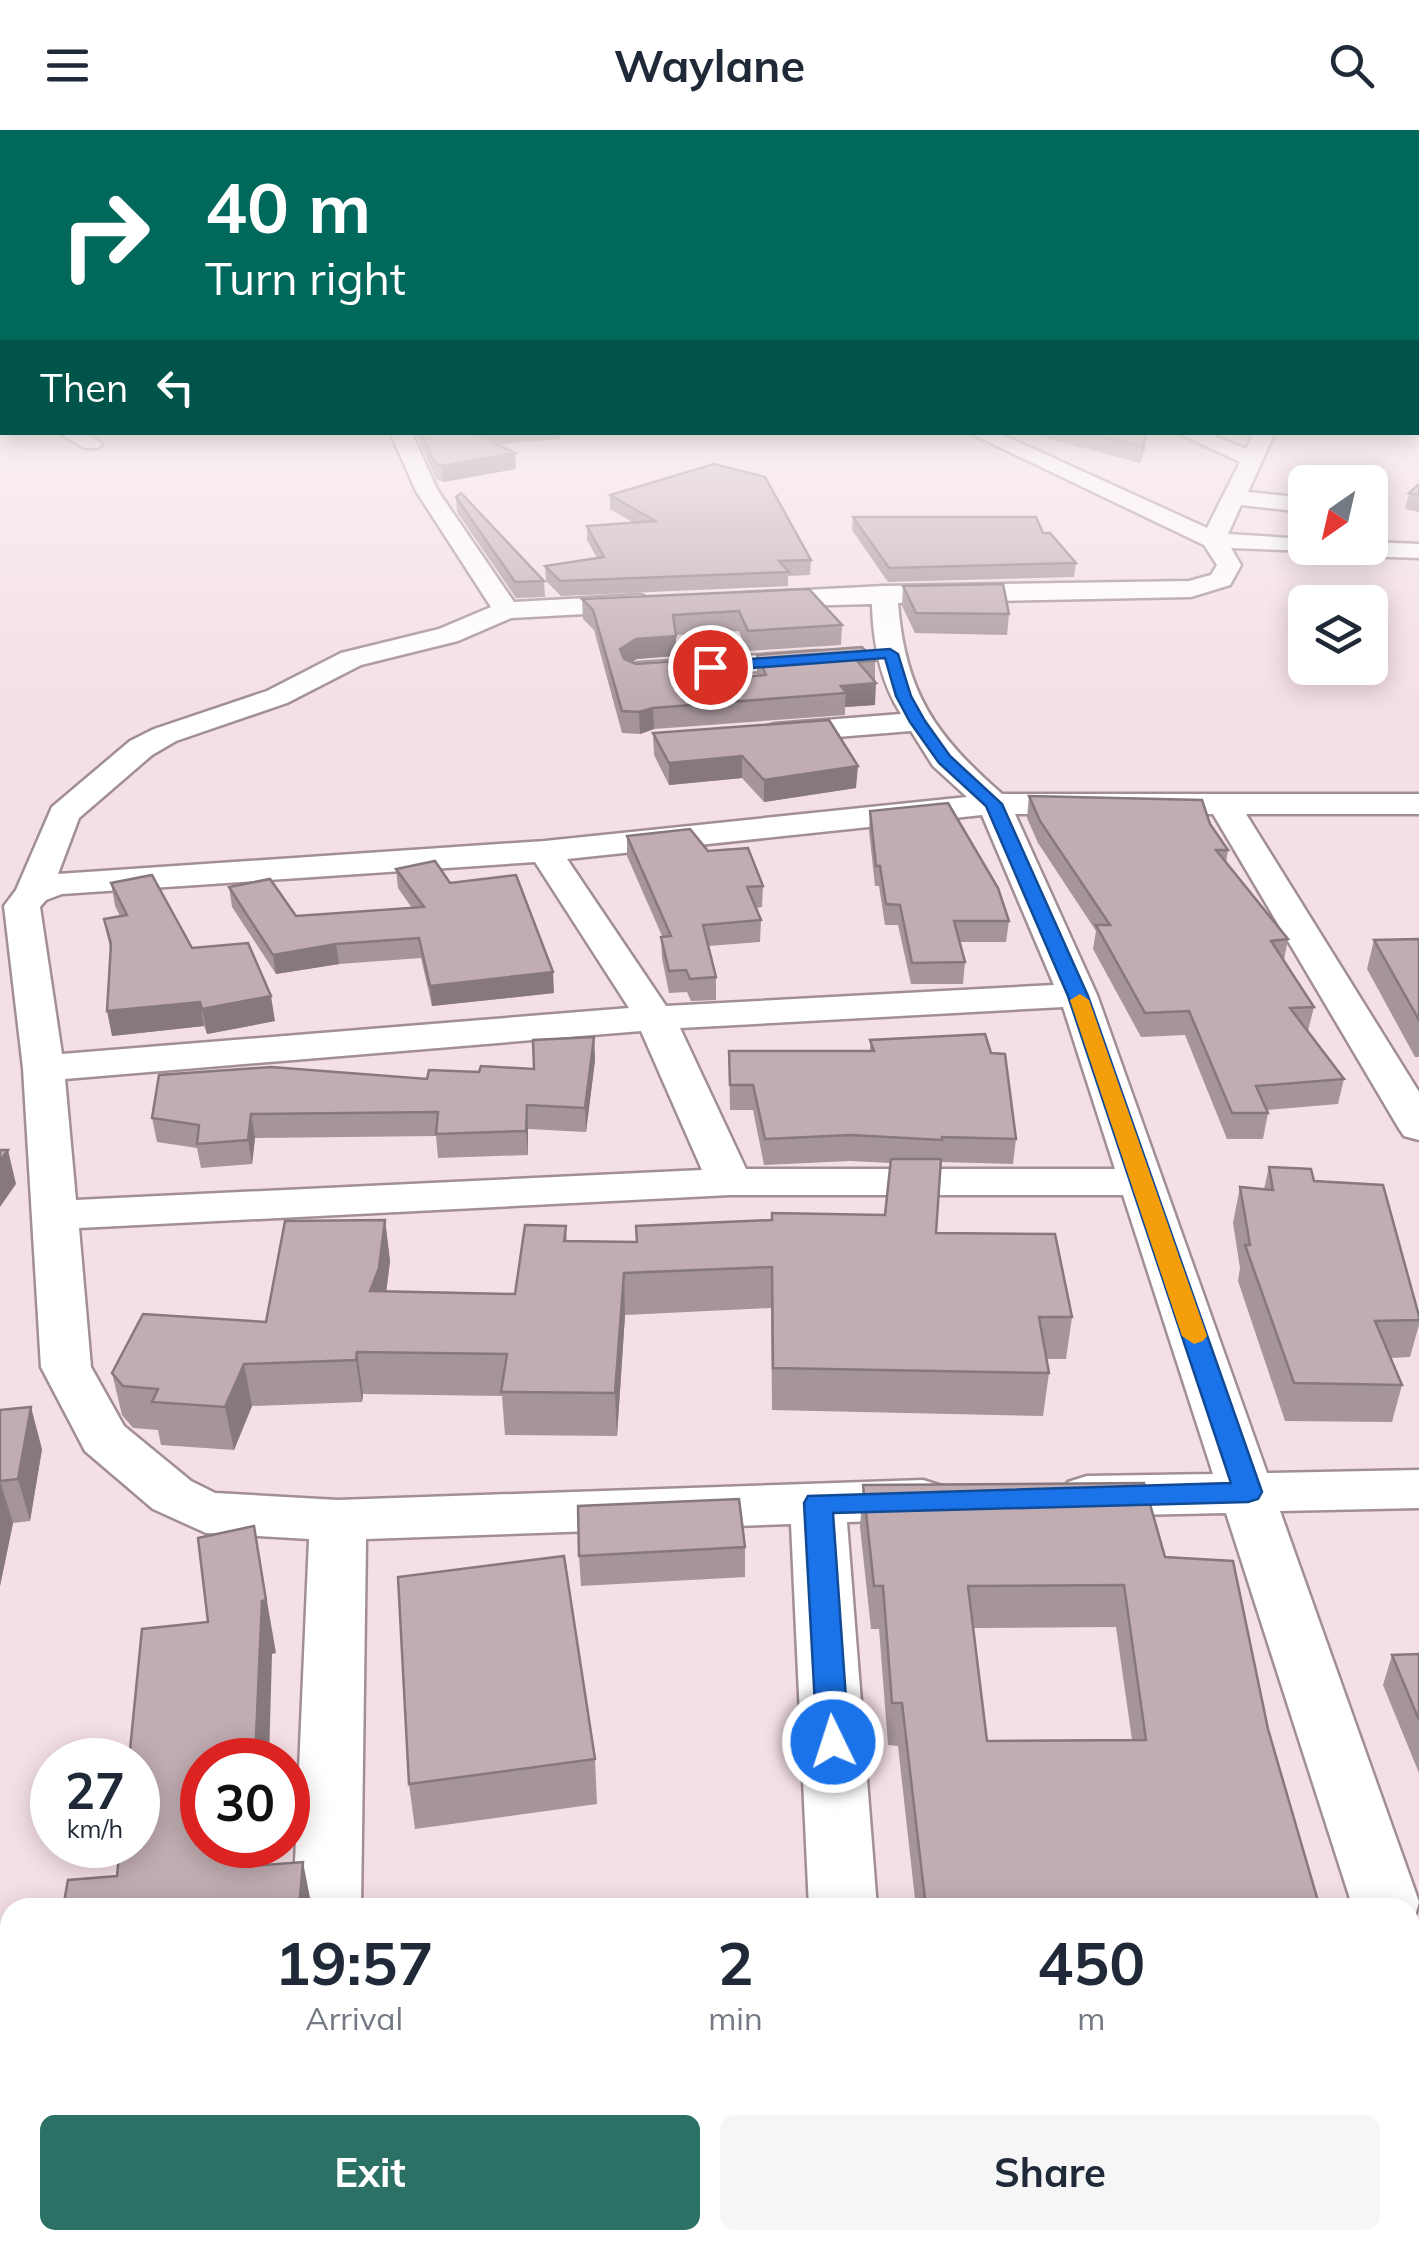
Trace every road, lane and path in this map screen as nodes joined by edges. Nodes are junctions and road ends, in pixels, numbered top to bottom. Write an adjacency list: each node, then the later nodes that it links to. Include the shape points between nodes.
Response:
1 (436, 504): 11 (street)
2 (1134, 504): 4 (street)
3 (1230, 504): 4 (street)
4 (1212, 540): 5 (street); 8 (street, via 1229,565 1221,580 1191,589)
5 (1288, 545)
6 (1388, 549): 7 (street)
7 (1419, 550)
8 (884, 594): 9 (street); 12 (street)
9 (732, 600)
10 (675, 602): 11 (street)
11 (506, 610): 20 (street, via 448,635 351,659 277,697 140,748 64,814)
12 (871, 655): 13 (street); 14 (street)
13 (638, 672)
14 (918, 722): 15 (street); 17 (street, via 944,759)
15 (748, 735)
16 (1224, 803): 17 (street); 18 (street); 24 (street)
17 (994, 804): 19 (street); 21 (street)
18 (1419, 804)
19 (545, 851): 20 (street, via 59,884); 22 (street)
20 (33, 892): 23 (street, via 22,906)
21 (1078, 996): 22 (street); 26 (street)
22 (656, 1018): 23 (street); 25 (street)
23 (44, 1068): 27 (street)
24 (1419, 1127)
25 (730, 1182): 26 (street); 27 (street)
26 (1142, 1182): 29 (street)
27 (54, 1215): 33 (street, via 66,1368 104,1438 172,1495 206,1513)
28 (1419, 1490): 29 (street)
29 (1248, 1492): 30 (street); 36 (street)
30 (1033, 1498)
31 (974, 1499): 32 (street)
32 (818, 1503): 33 (street); 35 (street)
33 (338, 1520): 34 (street)
34 (327, 1898)
35 (842, 1898)
36 (1384, 1898)

